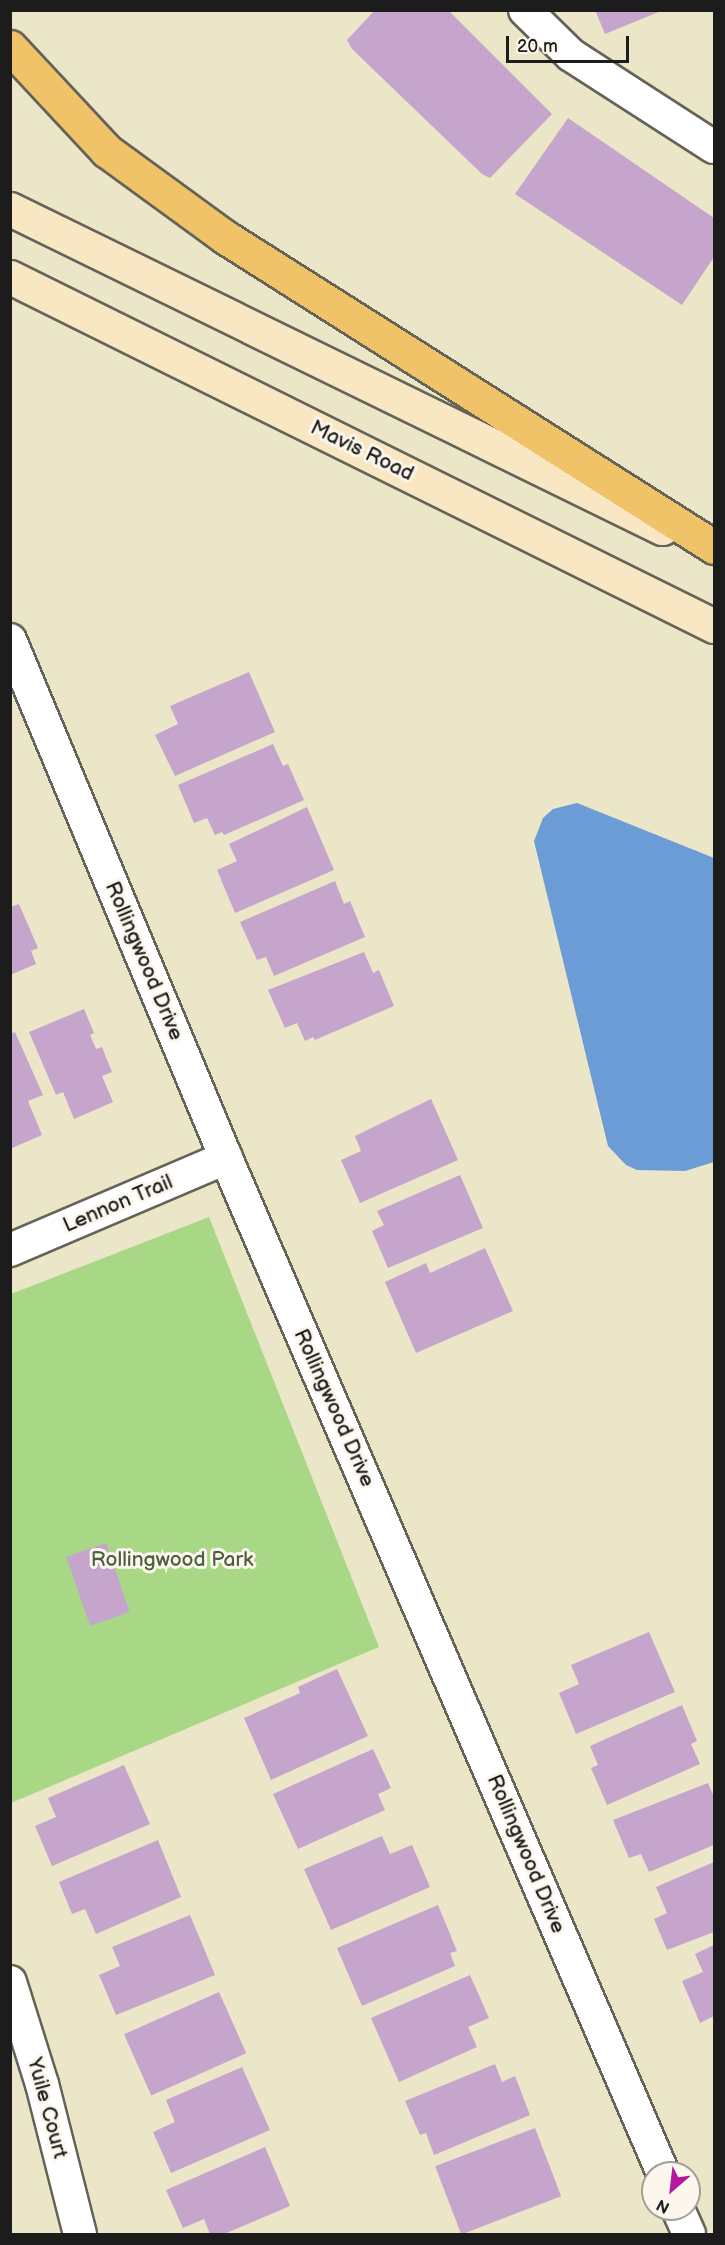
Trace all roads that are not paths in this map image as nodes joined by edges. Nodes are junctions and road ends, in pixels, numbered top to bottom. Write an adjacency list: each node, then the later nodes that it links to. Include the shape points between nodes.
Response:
1 (525, 10): 3 (street, via 571,55)
2 (10, 46): 6 (highway, via 107,151 225,237)
3 (714, 147)
4 (10, 208): 7 (main road)
5 (10, 277): 8 (main road, Mavis Road)
6 (714, 547)
7 (714, 553)
8 (714, 626)
9 (10, 640): 10 (street, Rollingwood Drive)
10 (226, 1158): 11 (street, Lennon Trail); 13 (street, Rollingwood Drive)
11 (10, 1250)
12 (10, 1982): 15 (street, Yuile Court, via 42,2084)
13 (658, 2161)
14 (683, 2221): 16 (street)
15 (80, 2235)
16 (689, 2235)

